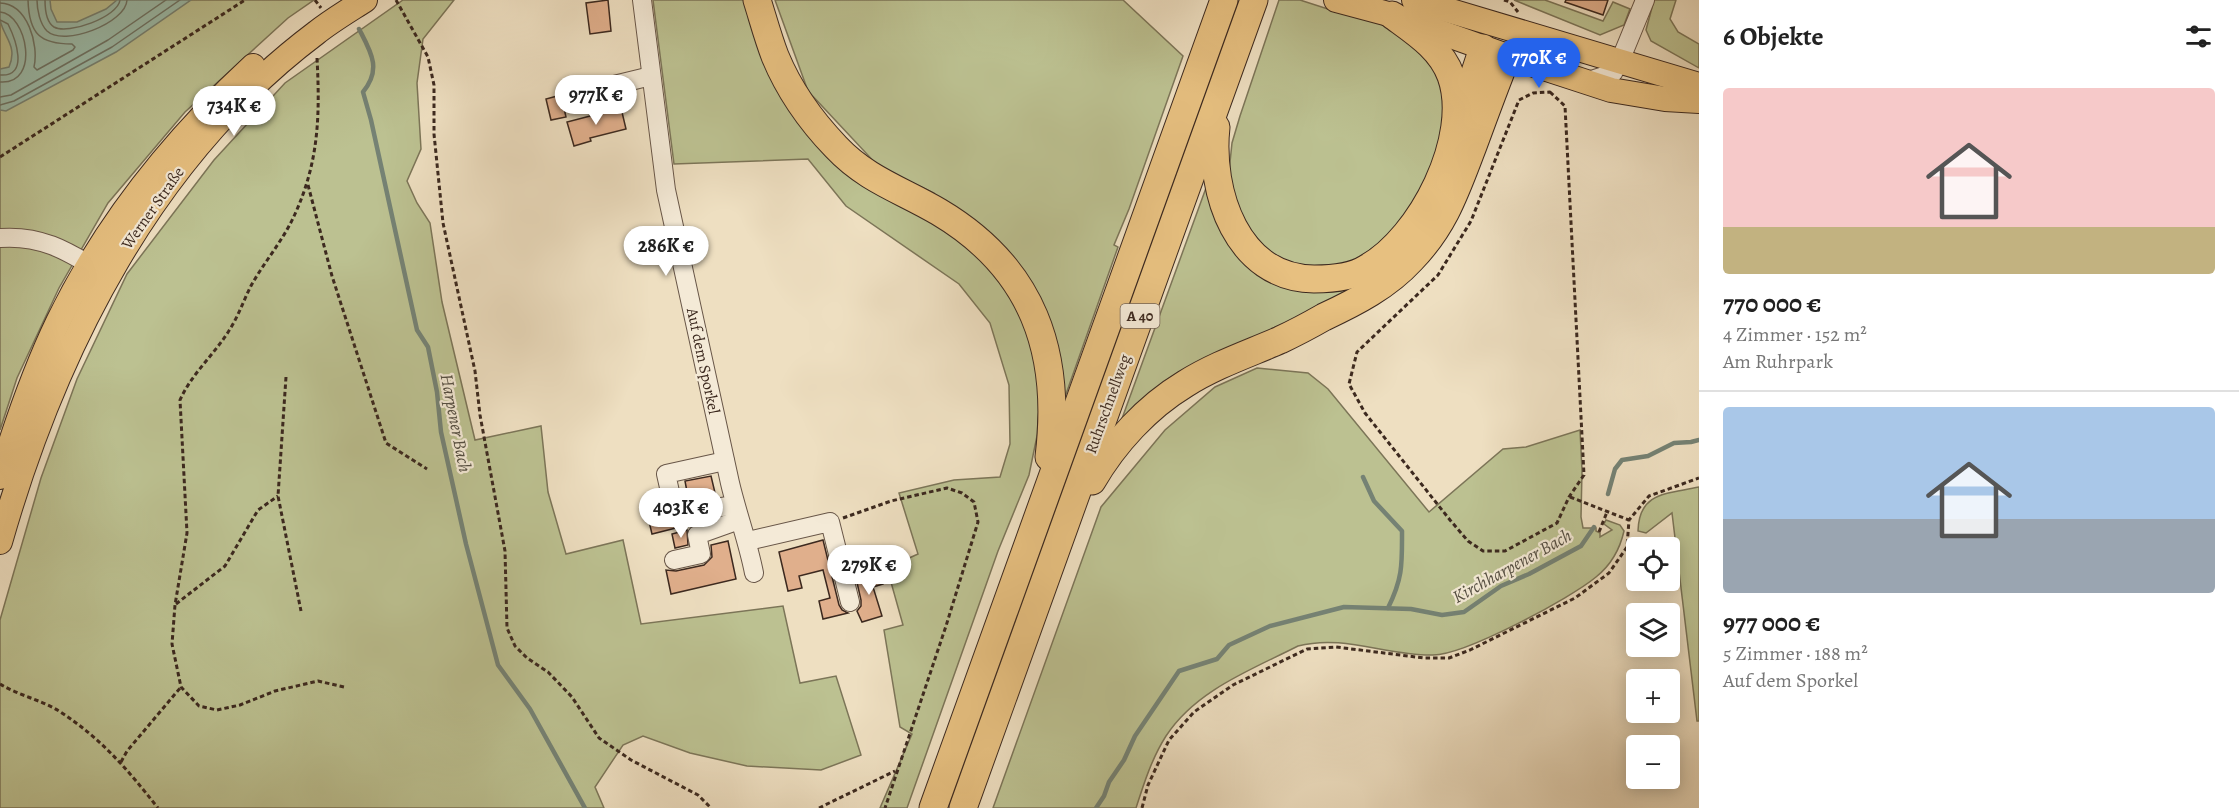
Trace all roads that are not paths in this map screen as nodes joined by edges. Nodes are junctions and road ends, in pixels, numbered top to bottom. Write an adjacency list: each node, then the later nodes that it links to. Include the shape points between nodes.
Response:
1 (364, 0): 23 (main road, Werner Straße, via 315,33 258,82 212,129)
2 (642, 0): 15 (street, Auf dem Sporkel)
3 (757, 0): 29 (highway, via 776,57 792,88 837,148 869,176 937,210 971,234 995,255 1021,289 1038,323 1047,353 1053,411 1048,470)
4 (1224, 0): 29 (highway, Ruhrschnellweg / A 40)
5 (1254, 0): 14 (highway, Ruhrschnellweg / A 40)
6 (1336, 0): 10 (main road)
7 (1414, 0): 11 (main road)
8 (1645, 0): 13 (street)
9 (325, 3): 23 (main road, Werner Straße, via 193,124 141,187)
10 (1392, 15): 12 (main road); 21 (highway, via 1428,43 1451,76 1457,106)
11 (1487, 21): 12 (main road); 13 (main road)
12 (1495, 52): 16 (main road); 21 (highway); 30 (highway, via 1448,212 1411,261 1367,296 1211,369 1158,403 1132,427 1095,475)
13 (1620, 61): 16 (street, via 1613,73); 17 (main road); 19 (street, via 1634,85)
14 (1227, 74): 21 (highway, via 1213,149 1222,199 1237,234 1254,256 1287,275 1325,279 1345,276 1366,269 1392,252 1419,219); 30 (highway, Ruhrschnellweg / A 40)
15 (651, 76): 18 (street); 24 (street, Auf dem Sporkel, via 666,190)
16 (1584, 82): 19 (main road)
17 (1699, 85)
18 (581, 93)
19 (1665, 99): 20 (main road)
20 (1699, 101)
21 (1453, 138)
22 (0, 238): 23 (street, via 39,240)
23 (98, 270): 25 (main road, Werner Straße, via 57,324 34,376); 28 (main road, Werner Straße, via 88,312 45,408)
24 (725, 461): 26 (street, Auf dem Sporkel); 26 (street, via 666,474 675,514)
25 (0, 477)
26 (737, 513): 27 (street, Auf dem Sporkel); 31 (street, via 697,535 701,554)
27 (747, 541): 32 (street, Auf dem Sporkel); 33 (street, via 830,522)
28 (0, 542)
29 (1028, 546): 34 (highway, Ruhrschnellweg / A 40)
30 (1053, 557): 35 (highway, Ruhrschnellweg / A 40)
31 (674, 560)
32 (754, 573)
33 (850, 602)
34 (933, 808)
35 (963, 808)

